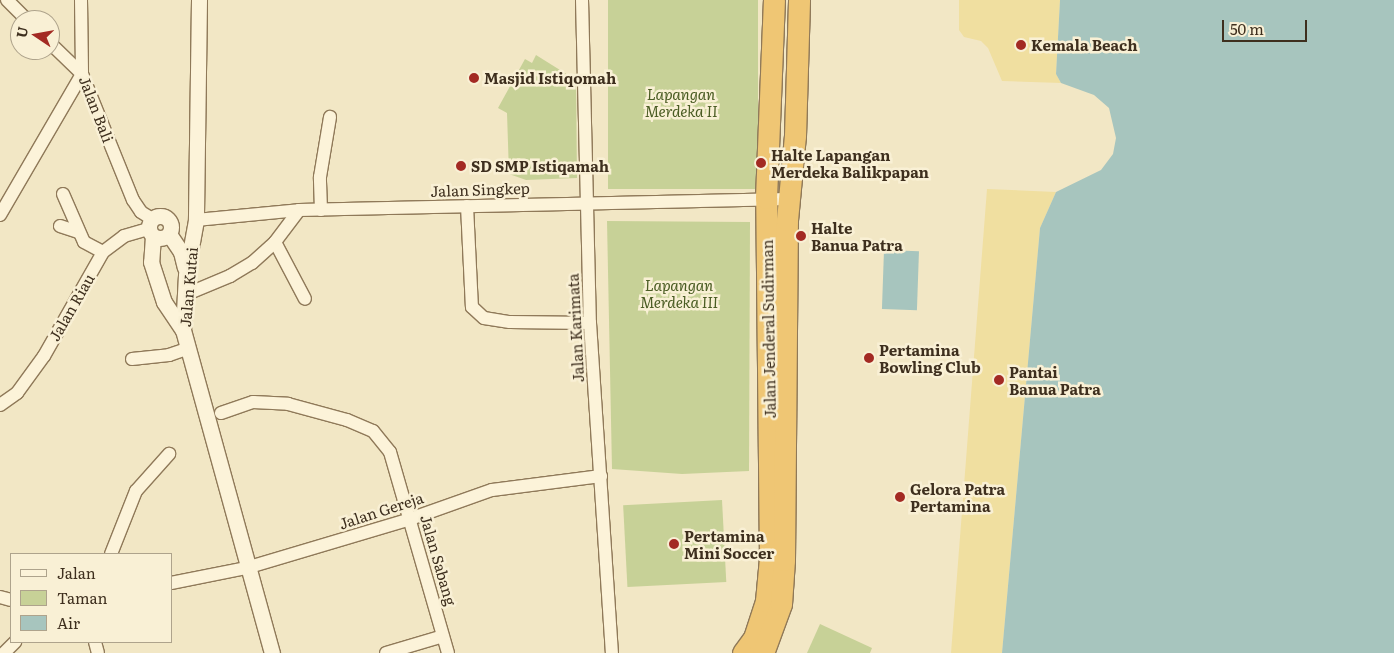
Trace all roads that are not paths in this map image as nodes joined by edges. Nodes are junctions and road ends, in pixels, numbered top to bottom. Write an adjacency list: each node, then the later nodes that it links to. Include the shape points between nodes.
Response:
1 (5, 0): 7 (street); 8 (street)
2 (81, 0): 10 (street, Jalan Bali)
3 (199, 0): 20 (street, Jalan Kutai)
4 (582, 0): 15 (street, Jalan Karimata)
5 (774, 0): 13 (highway, Jalan Jenderal Sudirman)
6 (798, 0): 14 (highway, Jalan Jenderal Sudirman, via 795,136)
7 (0, 5)
8 (16, 10)
9 (60, 53): 10 (street)
10 (82, 74): 19 (street); 21 (street, Jalan Bali)
11 (330, 117): 18 (street, via 320,177)
12 (63, 194): 24 (street)
13 (766, 198): 14 (street, Jalan Singkep); 15 (street, Jalan Singkep, via 717,203); 51 (highway, Jalan Jenderal Sudirman, via 770,558 766,601 754,638)
14 (788, 200): 52 (highway, Jalan Jenderal Sudirman, via 784,560 781,604)
15 (585, 202): 16 (street, Jalan Singkep); 30 (street, Jalan Karimata)
16 (468, 206): 18 (street, Jalan Singkep); 30 (street, via 472,307 484,318 510,322)
17 (299, 210): 18 (street, Jalan Singkep); 20 (street, Jalan Singkep); 25 (street)
18 (321, 210)
19 (0, 215)
20 (196, 220): 23 (street); 27 (street, Jalan Kutai)
21 (146, 225): 23 (street, via 163,216); 23 (street, via 163,238); 26 (street, Jalan Riau, via 113,242); 31 (street, via 151,262 164,302)
22 (60, 226): 24 (street)
23 (169, 227): 27 (street, via 181,252)
24 (79, 232): 26 (street, via 84,242)
25 (275, 242): 28 (street, via 237,272); 29 (street)
26 (103, 252): 34 (street, Jalan Riau, via 44,356 17,393)
27 (186, 275): 28 (street, Jalan Kutai)
28 (187, 294): 31 (street, Jalan Kutai)
29 (305, 299)
30 (590, 323): 37 (street, Jalan Karimata)
31 (183, 330): 32 (street, Jalan Kutai)
32 (186, 349): 33 (street, via 169,355); 42 (street, Jalan Kutai)
33 (132, 359)
34 (0, 404)
35 (221, 413): 38 (street, Jalan Sabang, via 253,402 288,404 347,420 373,431 390,452)
36 (169, 454): 39 (street, via 136,491)
37 (601, 476): 38 (street, Jalan Gereja, via 492,490); 50 (street, Jalan Karimata)
38 (410, 519): 42 (street, Jalan Gereja); 44 (street, Jalan Sabang)
39 (118, 542): 40 (street); 41 (street)
40 (111, 553)
41 (124, 553)
42 (246, 568): 43 (street, Jalan Gereja); 47 (street, Jalan Kutai)
43 (172, 583)
44 (443, 636): 48 (street); 49 (street, Jalan Sabang)
45 (14, 643): 46 (street)
46 (4, 653)
47 (272, 653)
48 (386, 653)
49 (448, 653)
50 (612, 653)
51 (743, 653)
52 (763, 653)

